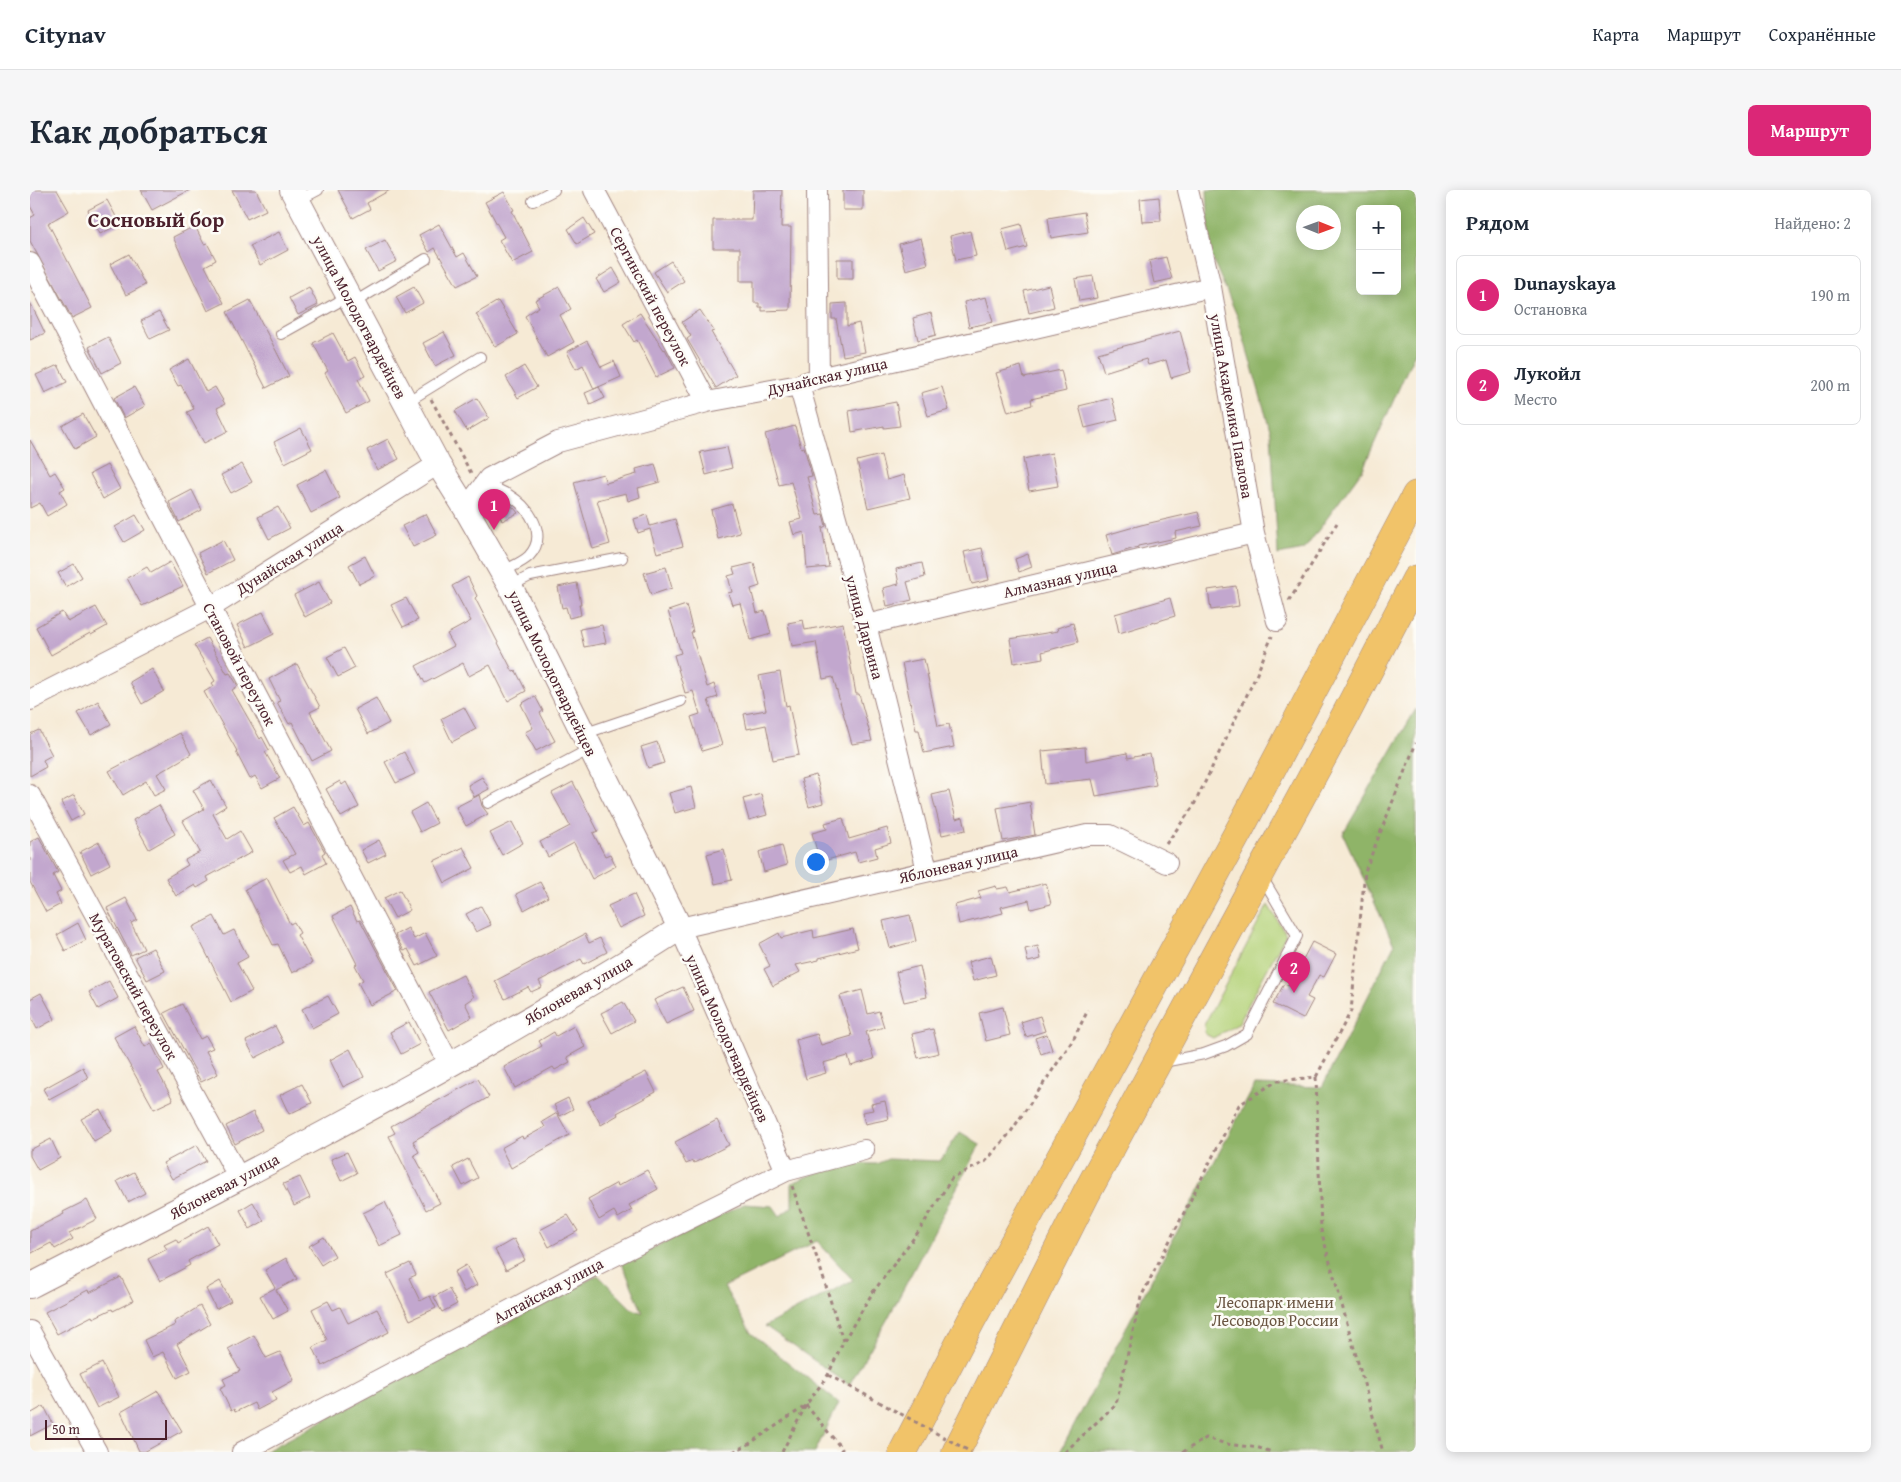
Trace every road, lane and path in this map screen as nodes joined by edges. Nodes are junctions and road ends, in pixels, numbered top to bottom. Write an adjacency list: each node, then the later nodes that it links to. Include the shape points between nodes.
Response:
1 (554, 190): 6 (lane)
2 (594, 190): 16 (street, Сергинский переулок)
3 (817, 190): 13 (street)
4 (1188, 190): 9 (street, улица Академика Павлова)
5 (302, 194): 10 (street, улица Молодогвардейцев)
6 (533, 201)
7 (426, 259): 10 (lane)
8 (30, 263): 26 (street, Становой переулок)
9 (1211, 287): 13 (street, Дунайская улица); 22 (street, улица Академика Павлова)
10 (351, 300): 11 (lane); 15 (street, улица Молодогвардейцев)
11 (281, 334)
12 (480, 357): 15 (lane)
13 (819, 378): 14 (street, Дунайская улица)
14 (799, 385): 16 (street, Дунайская улица); 28 (street, улица Дарвина)
15 (405, 402): 17 (street, улица Молодогвардейцев)
16 (707, 402): 18 (street, Дунайская улица, via 558,442 489,478)
17 (438, 464): 20 (street, улица Молодогвардейцев); 26 (street, Дунайская улица)
18 (484, 484): 20 (street, Дунайская улица); 24 (lane, via 510,496 529,511 537,528 538,540)
19 (1416, 494): 56 (main road)
20 (466, 509): 24 (street, улица Молодогвардейцев)
21 (1337, 523): 27 (path)
22 (1254, 533): 27 (street, улица Академика Павлова); 28 (street, Алмазная улица)
23 (622, 558): 24 (lane)
24 (506, 579): 31 (street, улица Молодогвардейцев)
25 (1416, 579): 37 (main road)
26 (210, 608): 29 (street, Дунайская улица); 41 (street, Становой переулок)
27 (1277, 621): 35 (path, via 1256,676 1193,807)
28 (866, 625): 36 (street, улица Дарвина)
29 (30, 700)
30 (681, 701): 31 (lane)
31 (586, 741): 34 (lane); 38 (street, улица Молодогвардейцев)
32 (1416, 743): 42 (path, via 1365,871 1351,1011)
33 (30, 795): 45 (street, Муратовский переулок)
34 (488, 803)
35 (1162, 860): 36 (street, Яблоневая улица, via 1110,835 1087,835)
36 (927, 870): 38 (street, Яблоневая улица)
37 (1260, 873): 40 (main road); 40 (lane, via 1296,936 1247,1034 1211,1051)
38 (680, 928): 41 (street, Яблоневая улица); 44 (street, улица Молодогвардейцев)
39 (1088, 1010): 48 (path, via 1073,1040 1010,1133 985,1162 952,1178 919,1231 873,1292)
40 (1157, 1064): 57 (main road, via 1086,1194)
41 (450, 1065): 45 (street, Яблоневая улица)
42 (1316, 1077): 59 (path, via 1276,1081 1239,1105 1141,1297 1116,1404); 62 (path, via 1321,1230)
43 (864, 1150): 44 (street, Алтайская улица)
44 (786, 1171): 48 (path); 52 (street, Алтайская улица, via 592,1267)
45 (239, 1178): 46 (street, Яблоневая улица)
46 (30, 1286)
47 (30, 1332): 51 (street)
48 (844, 1342): 49 (path)
49 (828, 1375): 50 (path); 58 (path, bridge)
50 (806, 1405): 53 (path); 54 (path); 55 (path, via 842,1449)
51 (97, 1452)
52 (242, 1452)
53 (733, 1452)
54 (782, 1452)
55 (840, 1452)
56 (903, 1452)
57 (956, 1452)
58 (971, 1452)
59 (1065, 1452)
60 (1183, 1452): 61 (path, via 1206,1438)
61 (1272, 1452)
62 (1383, 1452)

